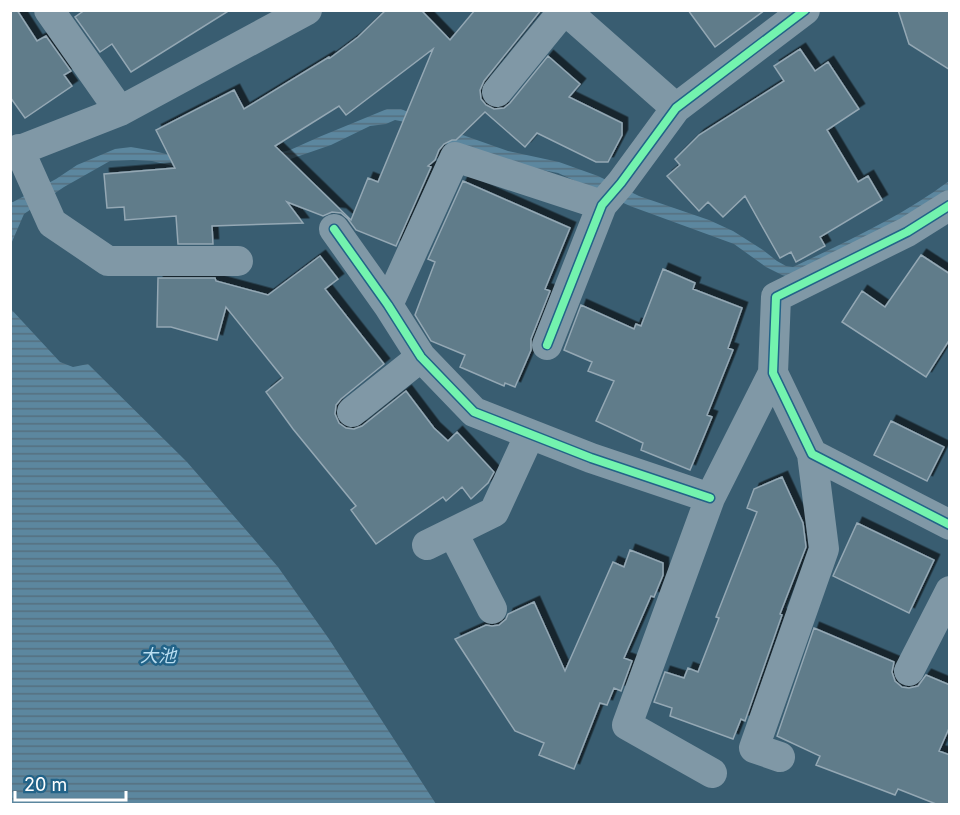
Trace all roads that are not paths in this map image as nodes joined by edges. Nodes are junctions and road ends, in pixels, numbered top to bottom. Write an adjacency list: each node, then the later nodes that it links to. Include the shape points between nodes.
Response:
1 (48, 10): 7 (street)
2 (307, 10): 7 (street)
3 (564, 10): 5 (street); 6 (street)
4 (788, 15): 6 (street)
5 (497, 92)
6 (676, 108): 9 (street)
7 (120, 111): 8 (street)
8 (15, 152): 12 (street, via 52,223 108,261)
9 (611, 194): 13 (street, via 455,157); 14 (street)
10 (950, 205): 16 (street, via 907,232 776,297)
11 (334, 229): 13 (street)
12 (238, 261)
13 (388, 305): 15 (street)
14 (547, 345)
15 (421, 357): 17 (street); 18 (street, via 474,412)
16 (773, 373): 19 (street); 20 (street)
17 (352, 412)
18 (530, 434): 20 (street); 23 (street, via 494,512 440,539)
19 (812, 454): 21 (street); 25 (street, via 824,549 754,748)
20 (710, 498): 26 (street, via 627,725)
21 (950, 525)
22 (950, 591): 24 (street)
23 (490, 610)
24 (909, 671)
25 (780, 757)
26 (712, 773)

